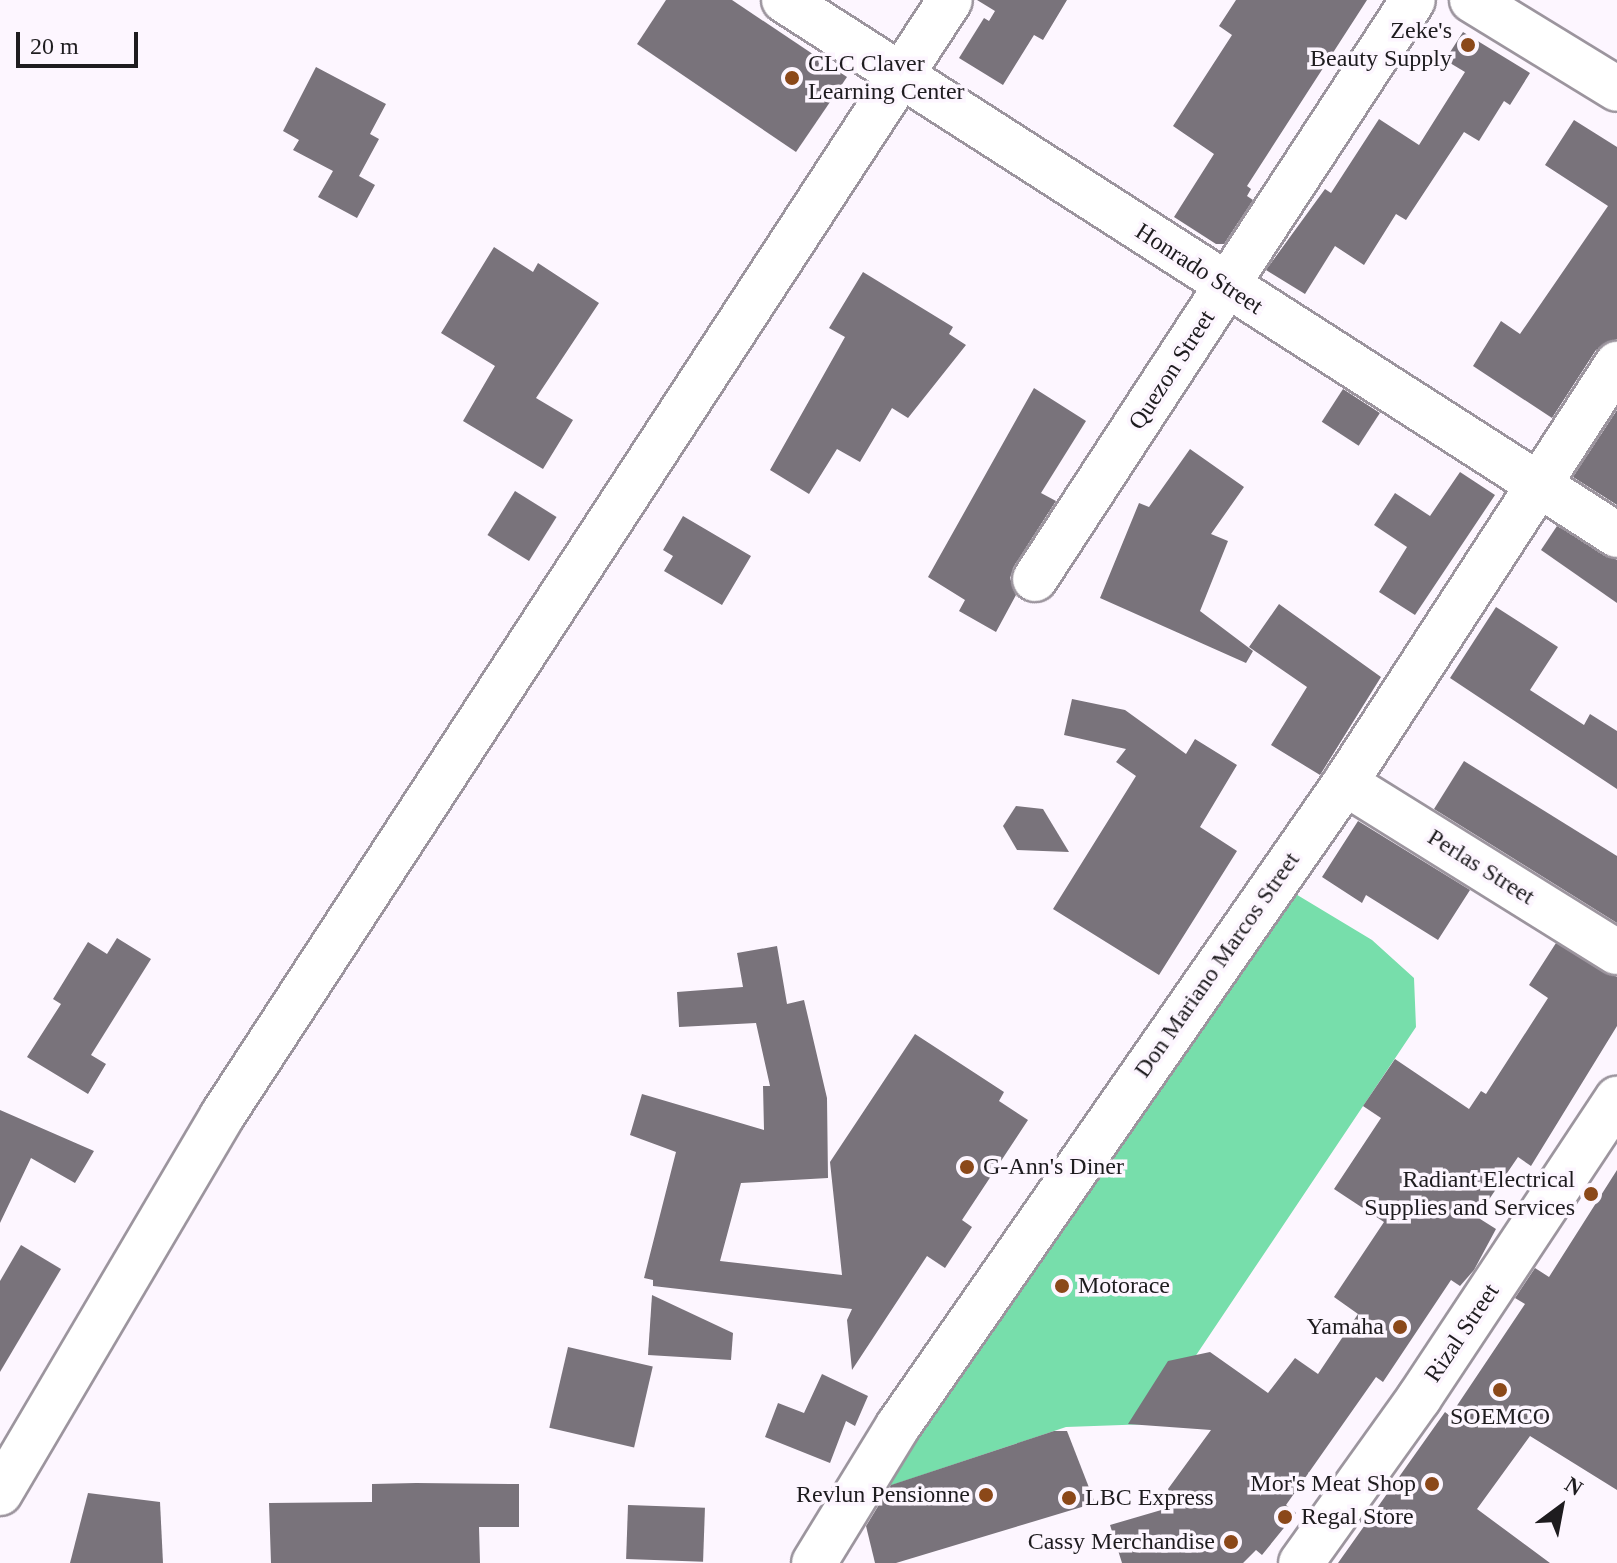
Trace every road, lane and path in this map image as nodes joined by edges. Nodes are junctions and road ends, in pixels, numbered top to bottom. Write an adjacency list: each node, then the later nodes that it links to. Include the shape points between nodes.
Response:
1 (784, 0): 5 (street, Honrado Street)
2 (950, 0): 5 (street)
3 (1413, 0): 7 (street, Quezon Street)
4 (1472, 0): 6 (street)
5 (898, 77): 7 (street, Honrado Street); 15 (street, via 222,1116)
6 (1617, 89)
7 (1226, 287): 9 (street, Honrado Street); 11 (street, Quezon Street)
8 (1617, 364): 9 (street, Don Mariano Marcos Street)
9 (1538, 485): 10 (street, Honrado Street); 12 (street, Don Mariano Marcos Street)
10 (1617, 535)
11 (1035, 579)
12 (1345, 783): 13 (street, Perlas Street); 16 (street, Don Mariano Marcos Street, via 898,1426)
13 (1617, 952)
14 (1617, 1099): 17 (street, Rizal Street, via 1419,1398)
15 (0, 1493)
16 (814, 1563)
17 (1301, 1563)

